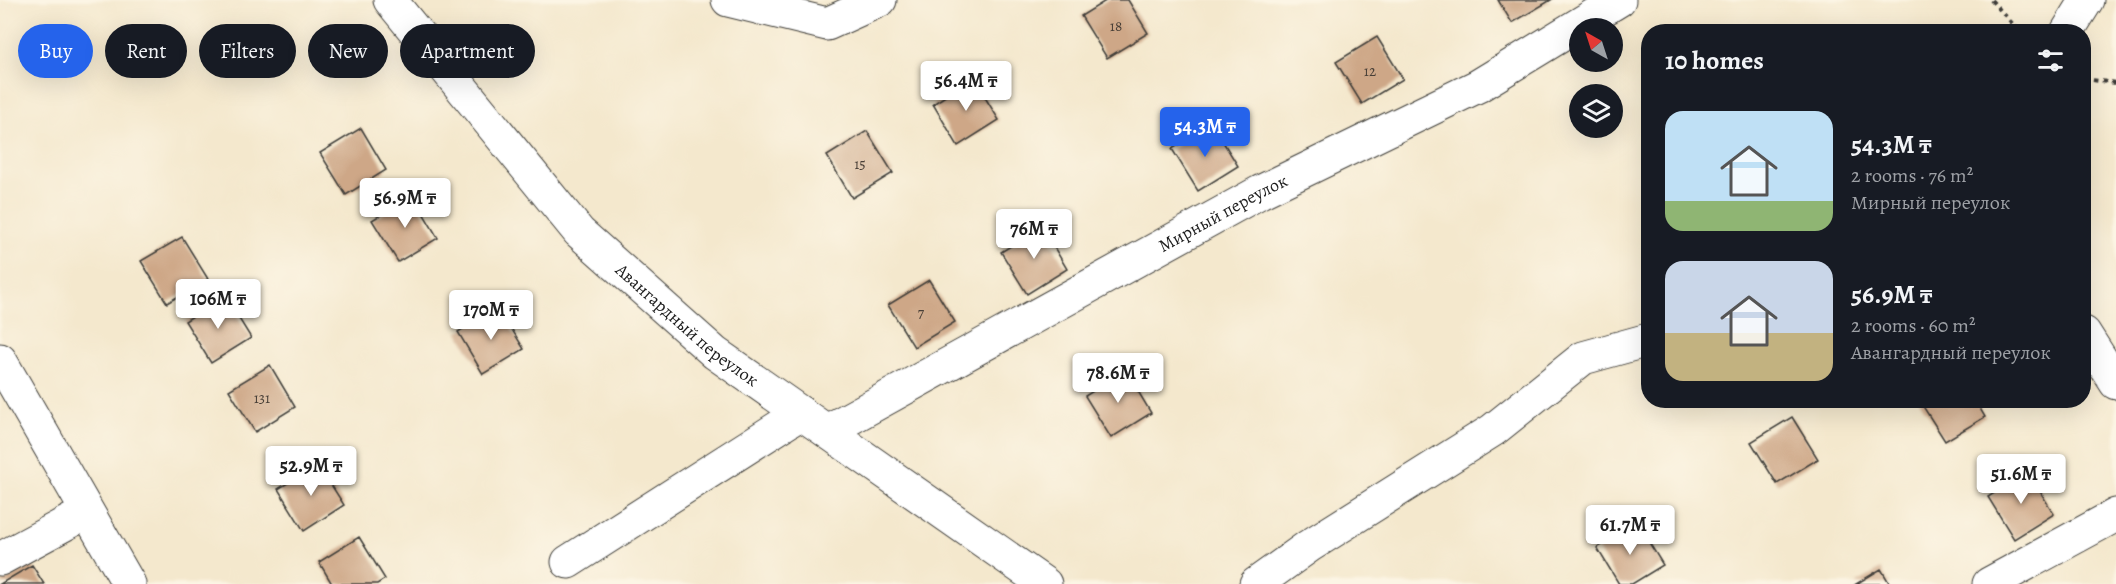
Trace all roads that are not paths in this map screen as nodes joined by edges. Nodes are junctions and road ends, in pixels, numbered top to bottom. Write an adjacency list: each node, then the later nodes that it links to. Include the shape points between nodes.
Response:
1 (390, 0): 11 (street, Авангардный переулок, via 579,232 715,353)
2 (728, 0): 3 (street, via 827,24)
3 (880, 0)
4 (1619, 0): 12 (street, Мирный переулок, via 1478,86 1260,192)
5 (2087, 0): 6 (street)
6 (2072, 24)
7 (1641, 342): 19 (street, via 1583,358 1493,430)
8 (2091, 344): 10 (street)
9 (0, 360): 13 (street)
10 (2116, 383)
11 (801, 413): 12 (street, Авангардный переулок); 16 (street)
12 (827, 431): 18 (street, Авангардный переулок)
13 (87, 512): 15 (street); 17 (street)
14 (2116, 515): 20 (street)
15 (0, 559)
16 (568, 562)
17 (129, 584)
18 (1045, 584)
19 (1256, 584)
20 (1989, 584)

